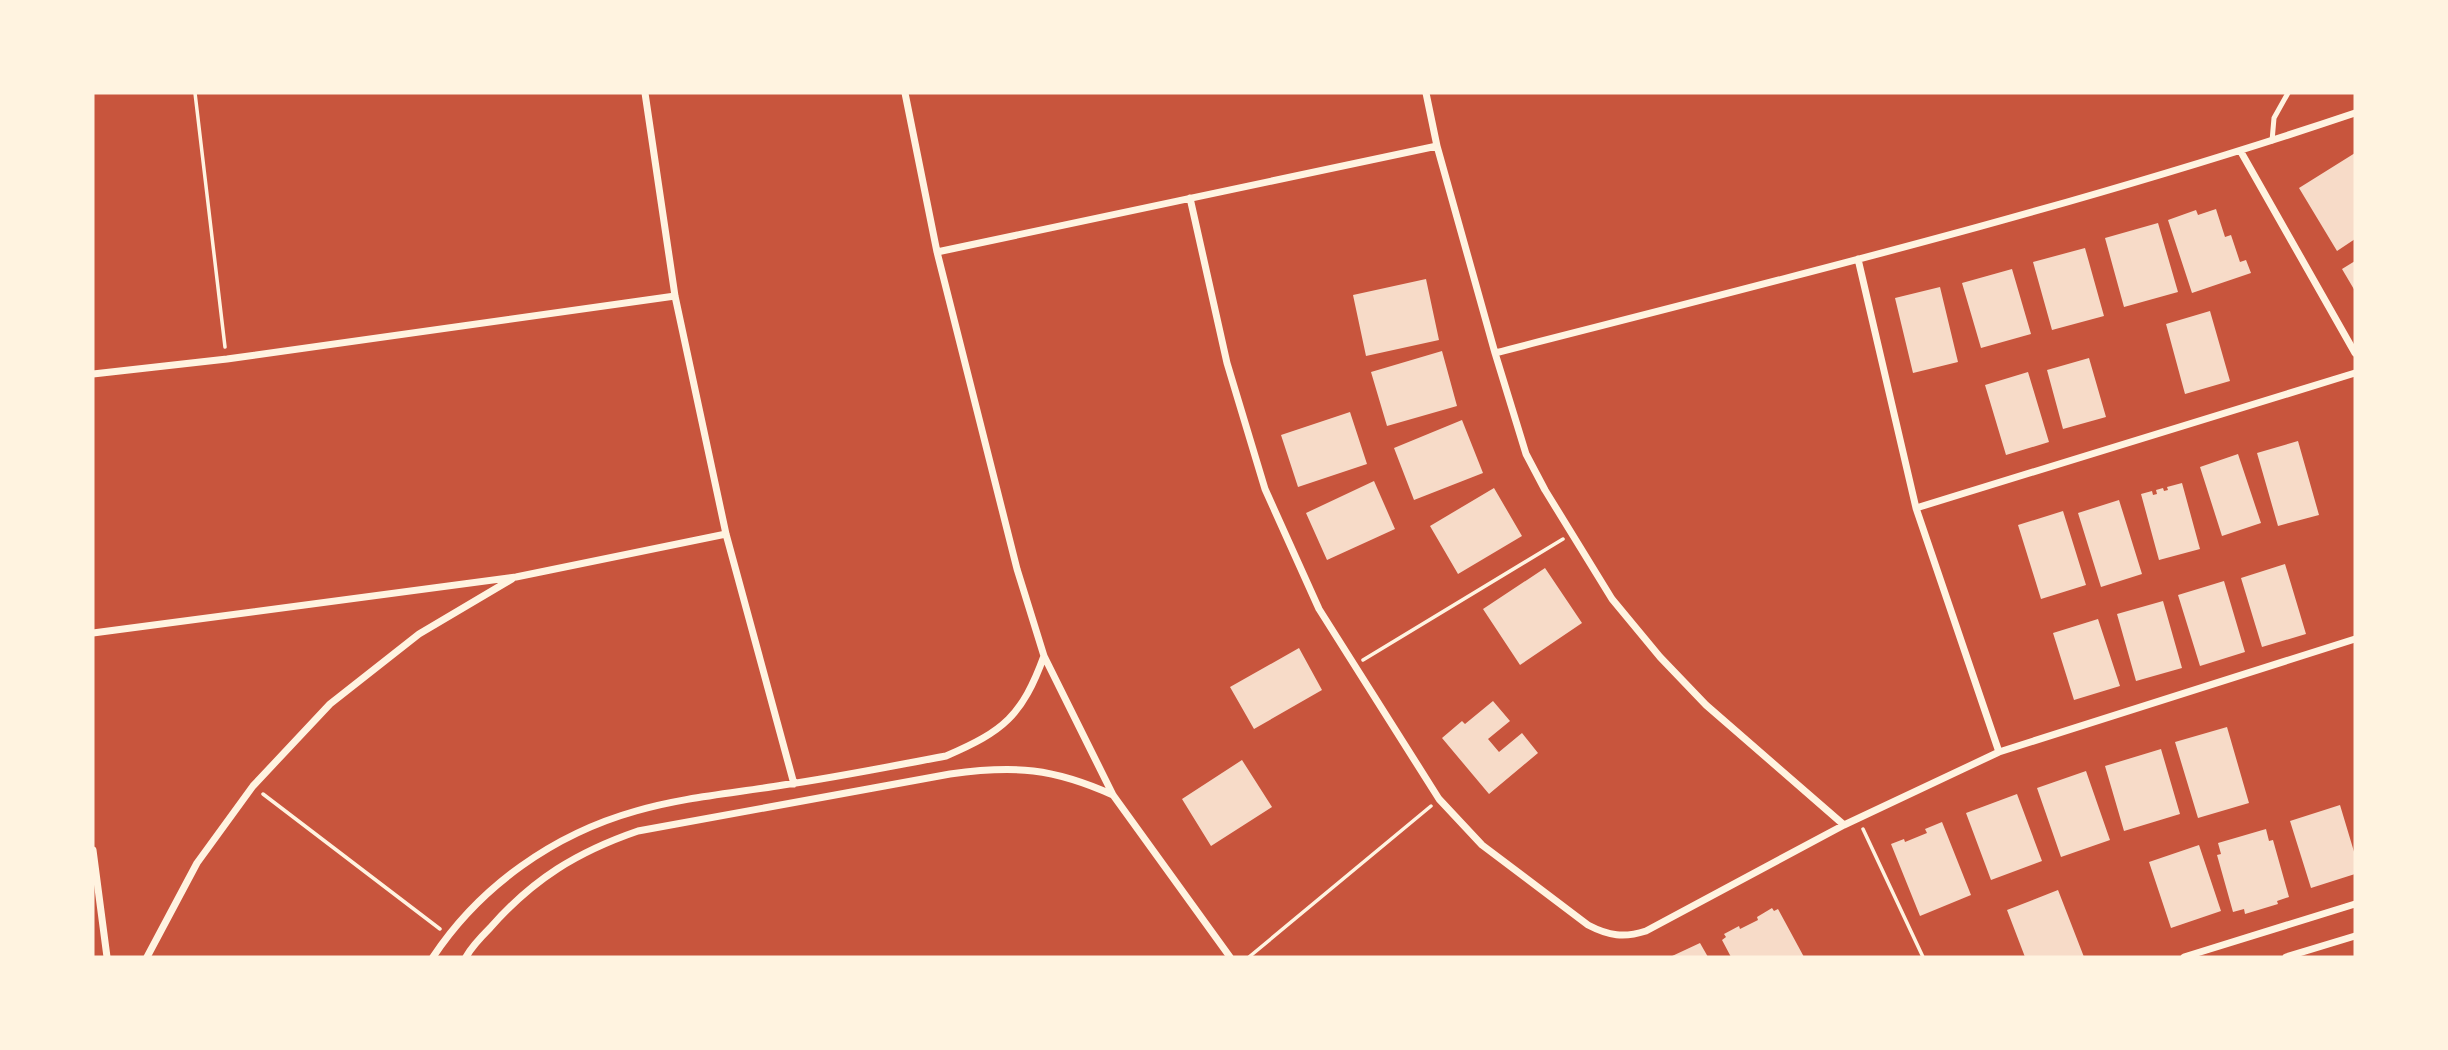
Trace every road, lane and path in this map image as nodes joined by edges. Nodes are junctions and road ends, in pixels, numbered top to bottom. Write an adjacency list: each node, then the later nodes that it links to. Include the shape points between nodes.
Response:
1 (195, 93): 16 (path)
2 (645, 93): 13 (street)
3 (905, 93): 11 (street)
4 (1426, 93): 8 (street)
5 (2288, 93): 7 (lane, via 2274,118)
6 (2355, 113): 7 (street)
7 (2272, 141): 9 (street)
8 (1437, 146): 10 (street); 14 (street)
9 (2241, 152): 12 (street); 15 (street)
10 (1190, 198): 11 (street); 26 (street, via 1227,363 1265,489 1319,609)
11 (937, 252): 25 (street, via 1017,569)
12 (1858, 259): 14 (street); 19 (street)
13 (675, 296): 16 (street); 20 (street)
14 (1495, 353): 21 (street, via 1527,454)
15 (2355, 353)
16 (226, 359): 18 (street)
17 (2355, 373): 19 (street)
18 (93, 374)
19 (1916, 508): 27 (street)
20 (726, 534): 22 (street); 30 (street)
21 (1571, 534): 26 (path); 35 (street, via 1612,599 1679,676 1735,732)
22 (516, 577): 23 (street); 31 (street, via 419,634 369,673 330,704)
23 (93, 633)
24 (2355, 639): 27 (street)
25 (1044, 656): 28 (street, via 1010,721 981,741); 32 (street)
26 (1354, 666): 33 (street)
27 (1999, 752): 34 (street)
28 (946, 756): 29 (street); 30 (street)
29 (950, 774): 32 (street, via 1023,768 1054,773); 43 (street, via 638,831 599,845 530,887)
30 (794, 784): 38 (street, via 657,806 576,833 504,879)
31 (253, 786): 38 (path); 41 (street, via 197,863)
32 (1113, 795): 44 (street)
33 (1439, 799): 35 (street, via 1482,845 1588,925 1619,937 1646,931); 45 (path)
34 (1858, 818): 35 (street); 46 (path)
35 (1844, 825)
36 (93, 849): 40 (street)
37 (2355, 904): 47 (street)
38 (448, 935): 42 (street)
39 (2355, 936): 48 (street)
40 (107, 957)
41 (147, 957)
42 (433, 957)
43 (466, 957)
44 (1230, 957)
45 (1249, 957)
46 (1923, 957)
47 (2184, 957)
48 (2286, 957)

